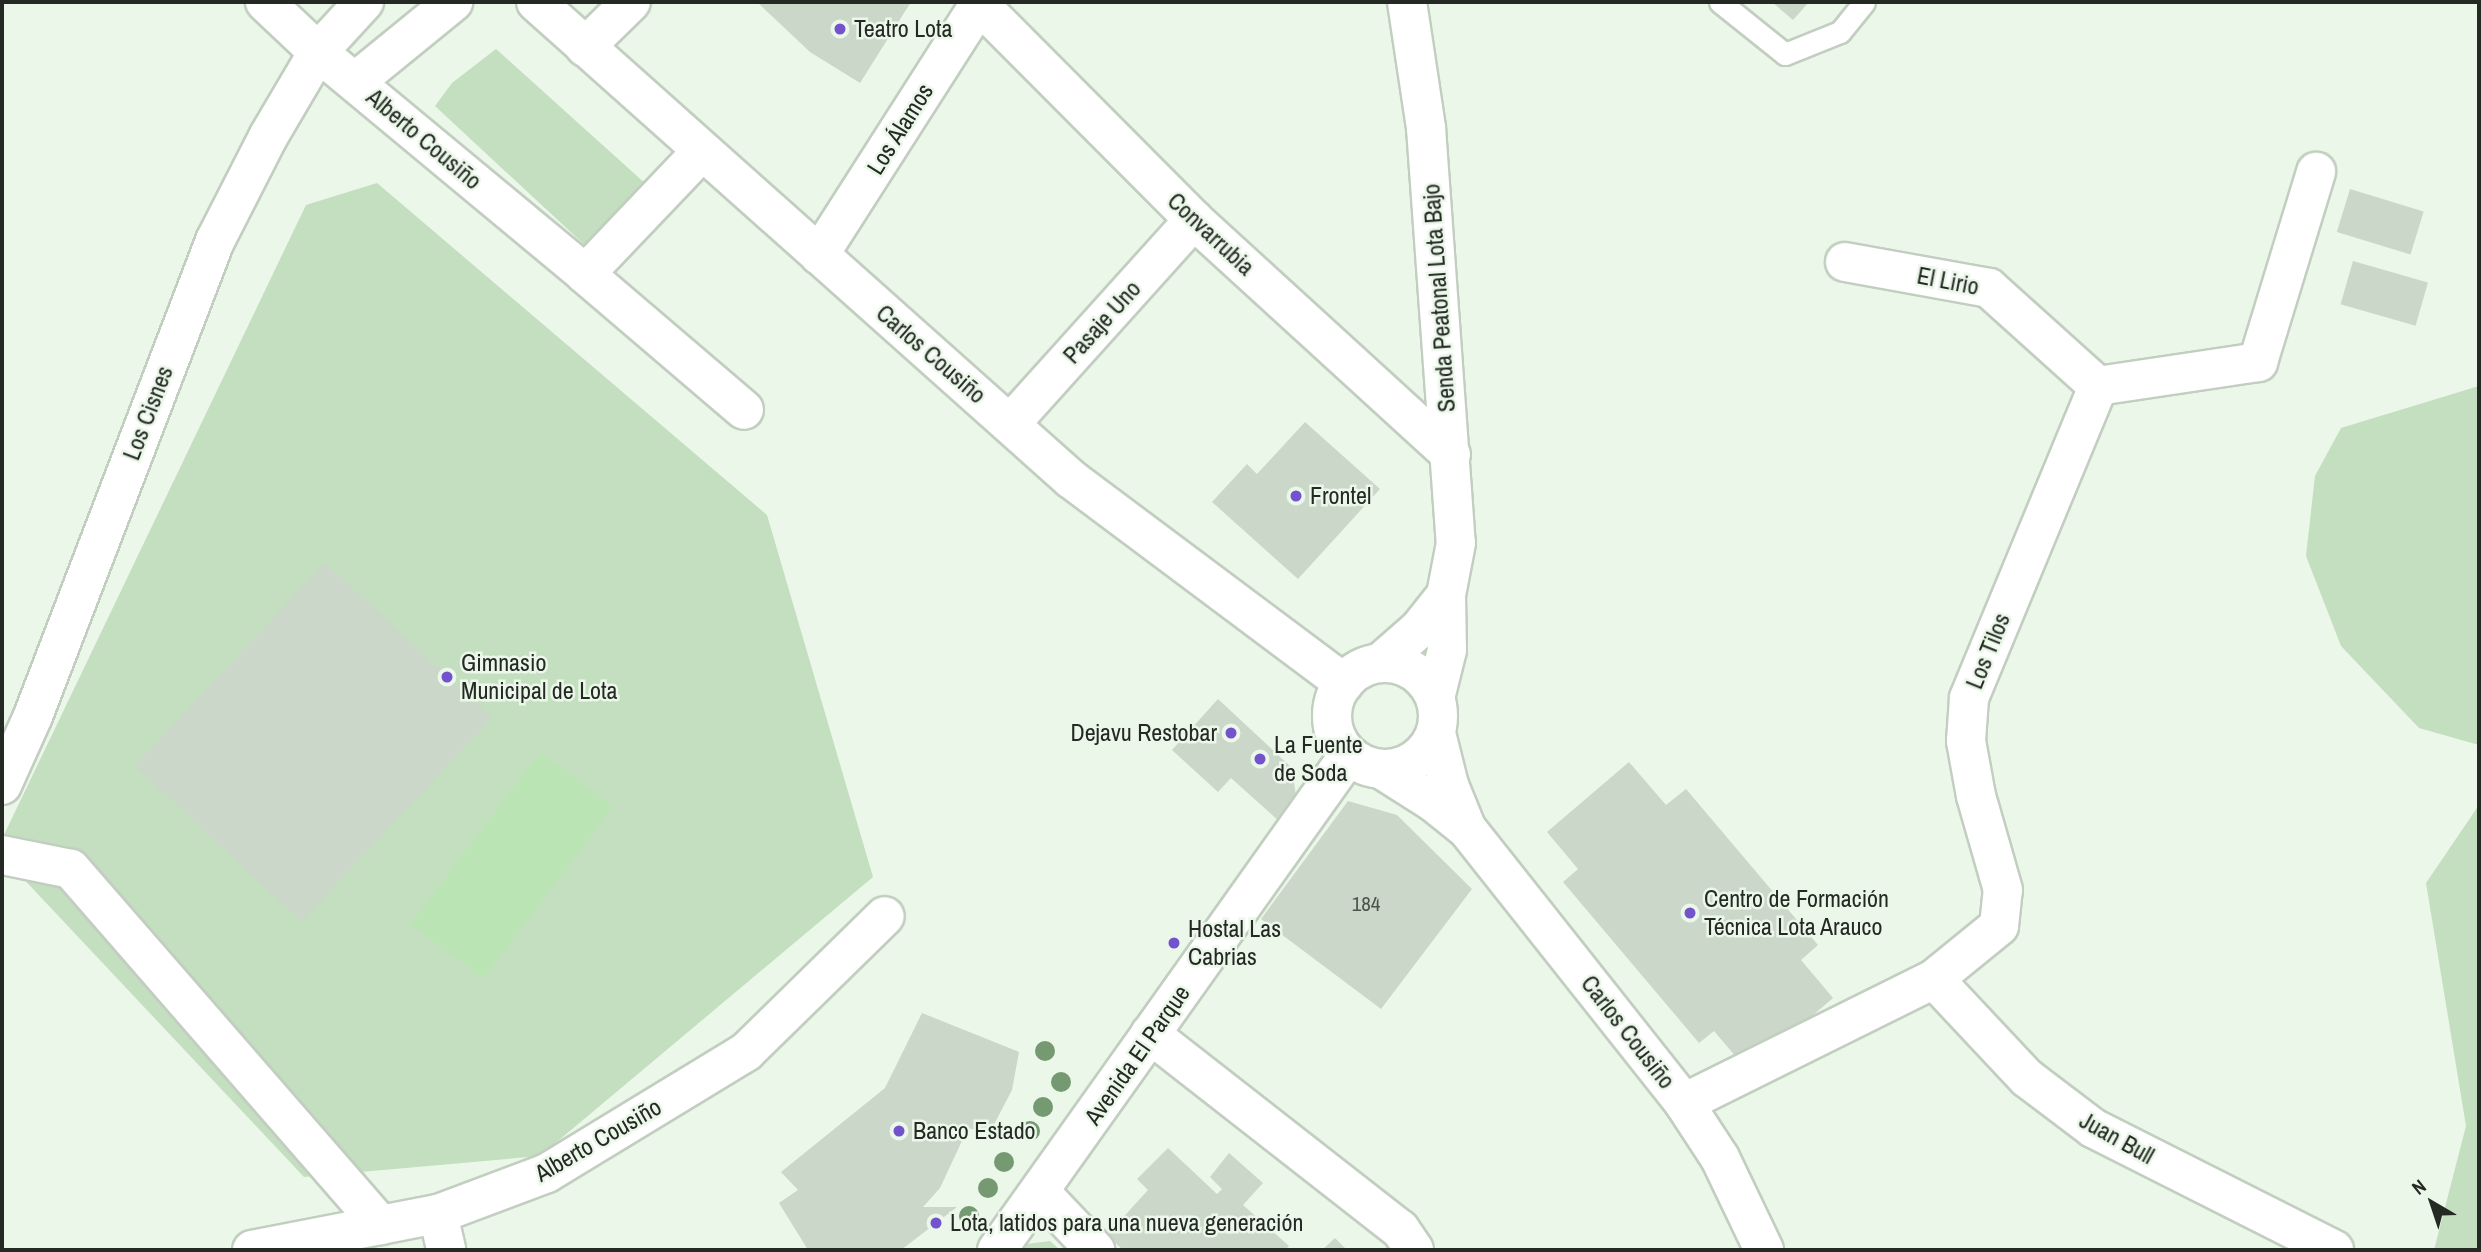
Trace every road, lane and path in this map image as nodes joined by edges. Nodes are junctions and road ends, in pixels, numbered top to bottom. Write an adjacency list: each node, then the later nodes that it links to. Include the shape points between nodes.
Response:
1 (265, 2): 11 (street, Alberto Cousiño)
2 (364, 2): 11 (street, Los Cisnes)
3 (453, 2): 12 (street)
4 (536, 2): 10 (street, Carlos Cousiño)
5 (631, 2): 10 (street)
6 (1407, 2): 22 (street, Senda Peatonal Lota Bajo, via 1426,128)
7 (1720, 2): 8 (lane, via 1785,54 1840,32)
8 (1864, 2)
9 (980, 3): 15 (street, Convarrubia); 16 (street, Los Álamos)
10 (585, 47): 13 (street, Carlos Cousiño)
11 (318, 52): 12 (street, Alberto Cousiño); 28 (street, Los Cisnes, via 215,241 33,716)
12 (355, 82): 18 (street, Alberto Cousiño)
13 (702, 151): 16 (street, Carlos Cousiño); 18 (street)
14 (2316, 172): 19 (street, via 2258,362)
15 (1194, 220): 21 (street, Pasaje Uno); 22 (street, Convarrubia)
16 (819, 256): 21 (street, Carlos Cousiño)
17 (1845, 262): 19 (street, El Lirio, via 1989,288)
18 (585, 274): 20 (street, Alberto Cousiño)
19 (2098, 386): 32 (street, Los Tilos, via 1969,698 1968,752 2003,890 1998,926)
20 (744, 410)
21 (1010, 424): 25 (street, Carlos Cousiño, via 1113,512)
22 (1451, 455): 23 (street, Senda Peatonal Lota Bajo, via 1456,543)
23 (1446, 595): 24 (street, Senda Peatonal Lota Bajo, via 1419,629); 26 (street, Senda Peatonal Lota Bajo, via 1447,650)
24 (1380, 663): 25 (street, via 1366,666); 26 (street, via 1394,663 1420,675)
25 (1344, 683): 27 (street, via 1334,700 1337,740)
26 (1436, 715): 27 (street, via 1423,753 1414,761 1392,769); 29 (street, Carlos Cousiño, via 1449,785)
27 (1365, 762): 29 (street, Carlos Cousiño, via 1433,802); 33 (street, Avenida El Parque)
28 (2, 785)
29 (1467, 829): 34 (street, Carlos Cousiño)
30 (2, 855): 36 (street, via 71,869)
31 (884, 916): 37 (street, Alberto Cousiño, via 746,1052 547,1174)
32 (1934, 979): 34 (street, Los Tilos); 43 (street, Juan Bull, via 2027,1079 2094,1128)
33 (1150, 1034): 35 (street, Avenida El Parque); 41 (street, via 1399,1229)
34 (1684, 1103): 42 (street, Carlos Cousiño, via 1720,1158)
35 (1041, 1193): 39 (street, Avenida El Parque); 40 (street)
36 (381, 1225): 37 (street, Alberto Cousiño); 38 (street, Alberto Cousiño)
37 (442, 1232)
38 (252, 1250)
39 (997, 1250)
40 (1096, 1250)
41 (1414, 1250)
42 (1764, 1250)
43 (2334, 1250)

